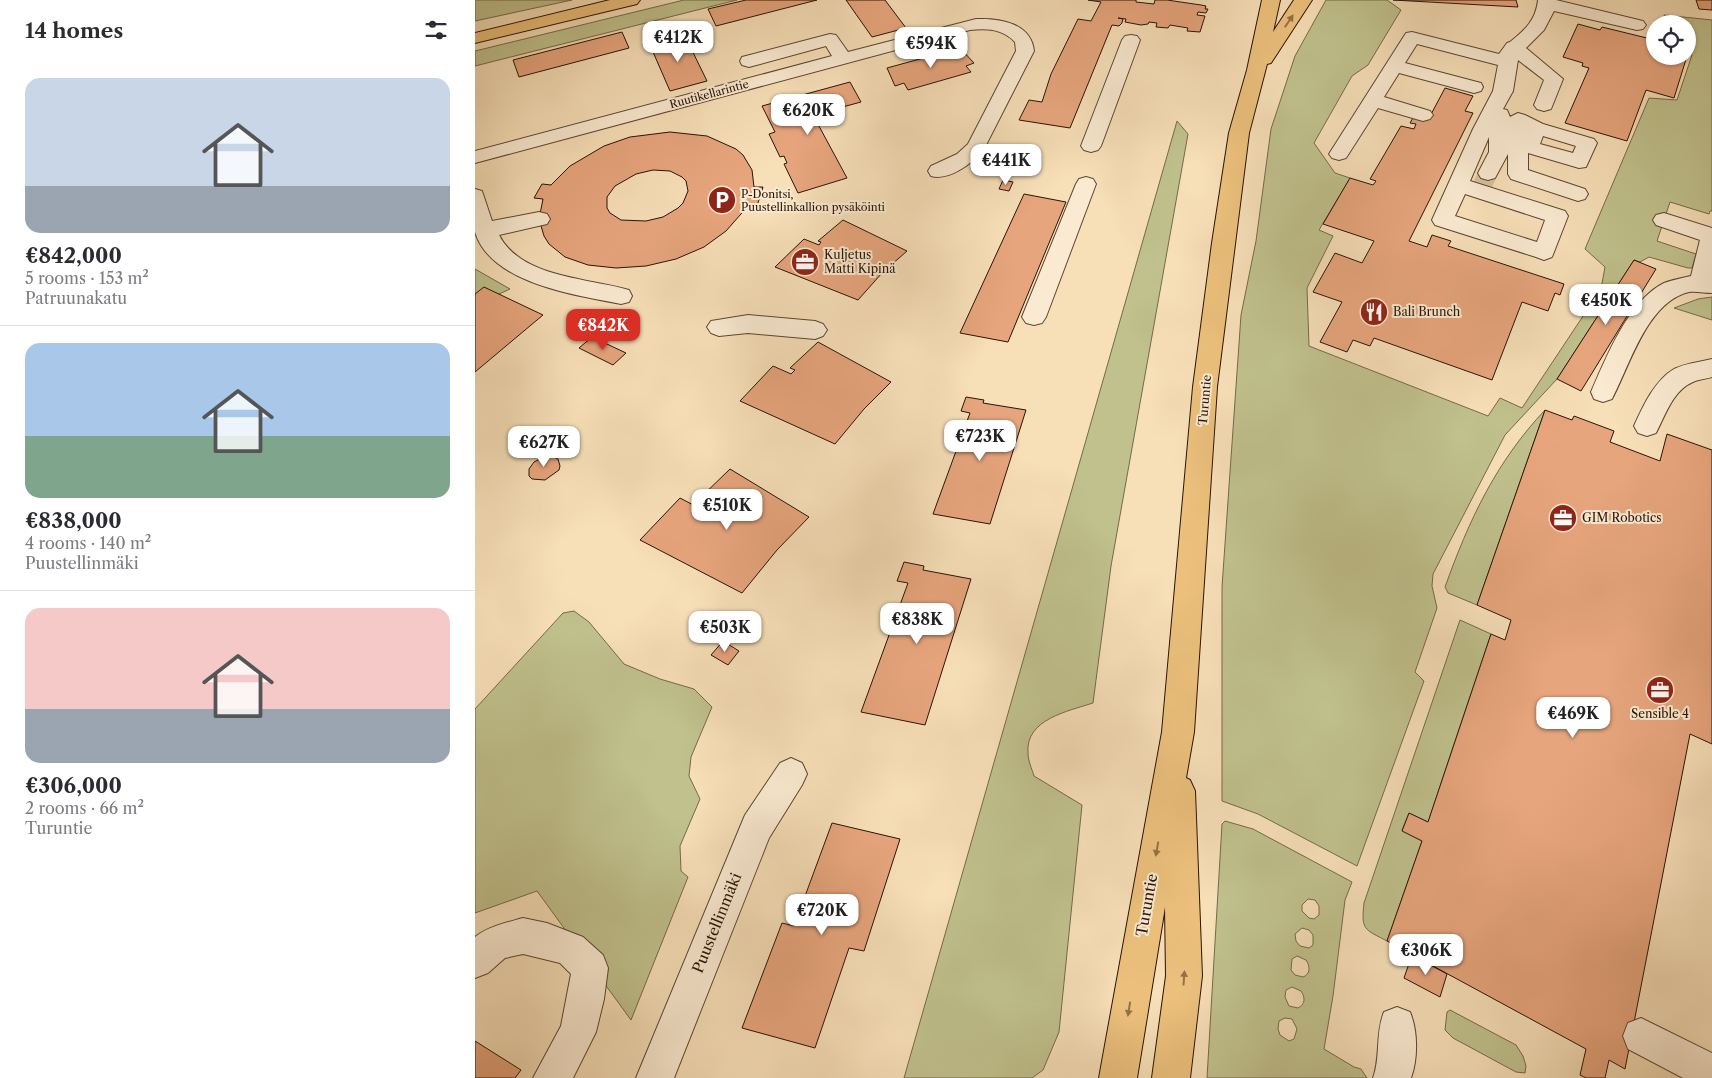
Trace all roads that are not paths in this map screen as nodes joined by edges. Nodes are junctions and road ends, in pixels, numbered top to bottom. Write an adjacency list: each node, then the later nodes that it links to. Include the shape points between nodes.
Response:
1 (631, 0): 6 (main road)
2 (1271, 0): 12 (main road, Turuntie)
3 (1303, 0): 12 (main road, Turuntie, one-way to 3)
4 (1547, 2): 5 (street); 8 (street, via 1537,29)
5 (1637, 25)
6 (475, 38)
7 (1131, 40): 20 (street)
8 (1513, 47): 11 (street, via 1503,60 1412,37); 14 (street); 16 (street, via 1554,79)
9 (843, 58): 10 (street, via 830,39); 22 (street, Ruutikellarintie); 23 (street, Ruutikellarintie, via 969,25 987,23 1002,26 1021,37 1025,51 976,147 964,159)
10 (749, 61)
11 (1394, 66): 13 (street); 15 (street)
12 (1256, 70): 41 (main road, Turuntie, via 1239,133 1208,368)
13 (1474, 87)
14 (1503, 91): 18 (street); 24 (street, via 1499,152); 26 (street)
15 (1372, 100): 17 (street); 21 (street)
16 (1544, 105)
17 (1423, 115)
18 (1518, 119): 19 (street); 27 (street, via 1517,174)
19 (1536, 128)
20 (1091, 146)
21 (1339, 154)
22 (475, 157)
23 (938, 171)
24 (1488, 173)
25 (1086, 184): 35 (street)
26 (1459, 185): 26 (street, via 1443,220 1544,252 1557,216)
27 (1578, 194)
28 (475, 196): 31 (street)
29 (539, 219): 31 (street)
30 (1663, 220): 32 (street)
31 (481, 226): 34 (street, via 508,262 527,273)
32 (1712, 237): 33 (street, via 1702,271)
33 (1707, 284): 39 (street, via 1683,284 1665,292 1631,331)
34 (621, 296)
35 (1034, 317)
36 (719, 327): 37 (street, via 748,324)
37 (815, 330)
38 (1712, 368): 40 (street, via 1682,376 1663,395)
39 (1603, 392)
40 (1647, 426)
41 (1178, 732): 50 (main road, Turuntie, one-way to 50); 51 (main road, Turuntie, one-way to 41, via 1184,976)
42 (791, 774): 49 (street, Puustellinmäki, via 757,826)
43 (475, 960): 48 (street, via 496,943 523,936 571,949 589,968 578,1032)
44 (1397, 1025): 47 (street)
45 (1641, 1036): 46 (street)
46 (1712, 1073)
47 (1398, 1075)
48 (552, 1078)
49 (655, 1078)
50 (1118, 1078)
51 (1171, 1078)

